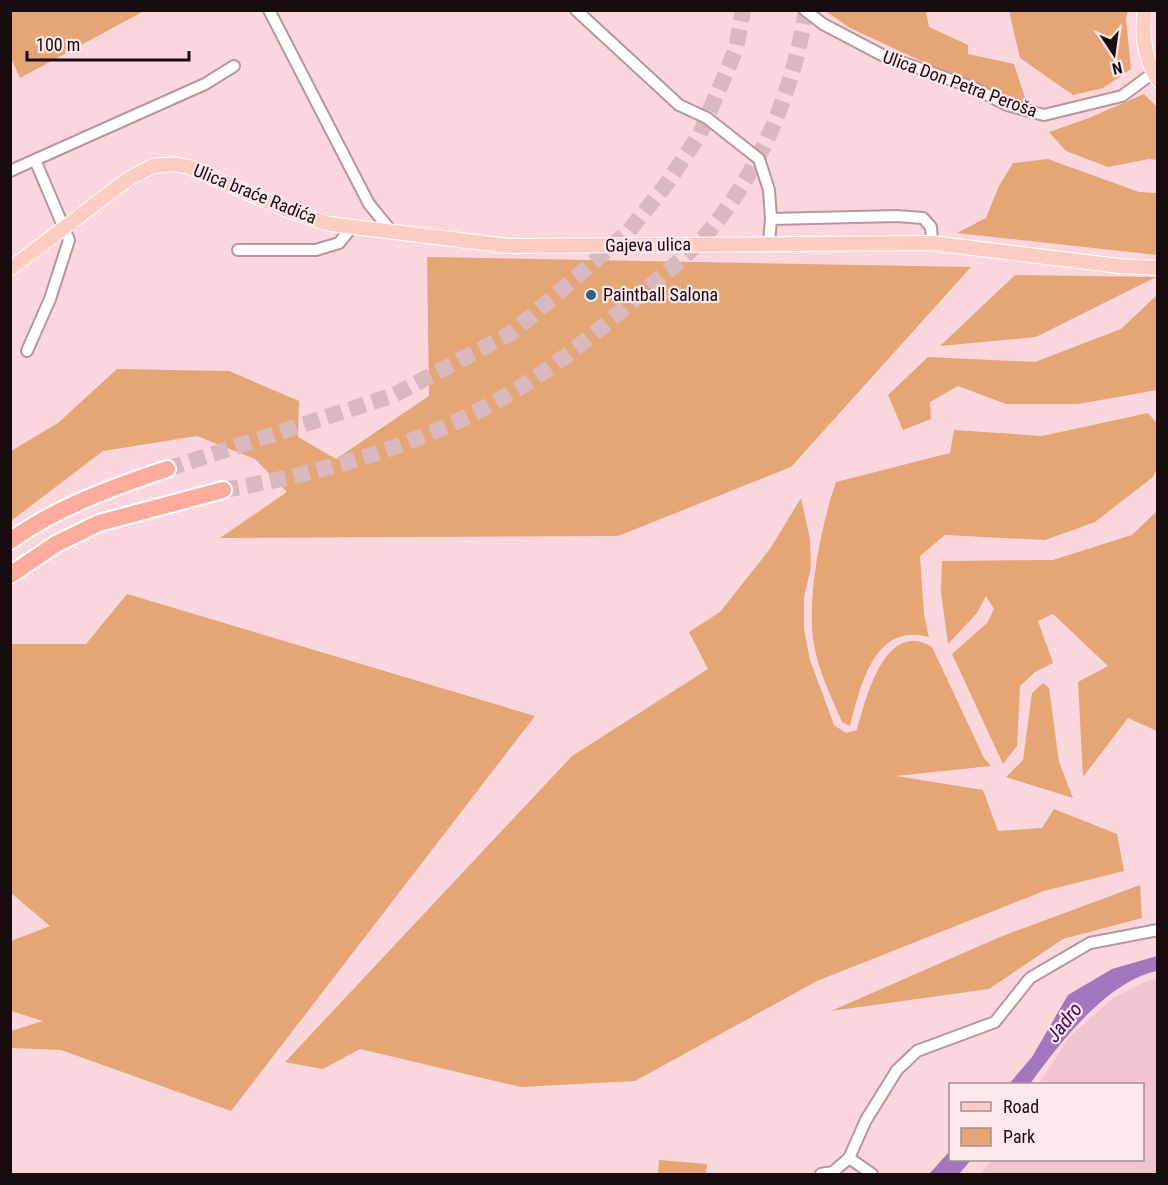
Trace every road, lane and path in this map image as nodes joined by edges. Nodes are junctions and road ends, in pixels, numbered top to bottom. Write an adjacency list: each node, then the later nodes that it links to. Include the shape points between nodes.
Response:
1 (269, 10): 12 (street, via 369,204)
2 (576, 10): 9 (street, via 679,105 707,118 759,159 769,190)
3 (805, 10): 6 (street, Ulica Don Petra Peroša, via 823,24 882,55 974,88 1007,105 1044,115 1122,96)
4 (1144, 10): 6 (main road, via 1143,37)
5 (234, 66): 7 (street, via 205,84)
6 (1155, 76)
7 (35, 160): 8 (street); 11 (street)
8 (10, 171)
9 (771, 219): 13 (street); 14 (street, via 923,218 931,227)
10 (352, 227): 11 (main road, Ulica braće Radića, via 287,210 174,164 153,166 128,179); 12 (main road, Ulica braće Radića); 15 (street, Ulica braće Radića, via 339,243 316,250)
11 (64, 228): 17 (main road, Ulica braće Radića); 18 (street, via 69,240 64,259)
12 (393, 232): 13 (main road, Gajeva ulica, via 509,246)
13 (769, 243): 14 (main road, Gajeva ulica)
14 (932, 243): 16 (main road, Gajeva ulica)
15 (238, 250)
16 (1158, 268)
17 (10, 269)
18 (27, 351)
19 (167, 469): 21 (highway, via 64,509)
20 (223, 490): 22 (highway, via 99,523 56,544)
21 (10, 541)
22 (10, 575)
23 (1158, 930): 24 (street, via 1090,943 1030,978 995,1022 917,1051 897,1070 866,1120)
24 (849, 1158): 25 (street, via 833,1172); 26 (street)
25 (821, 1174)
26 (872, 1174)

